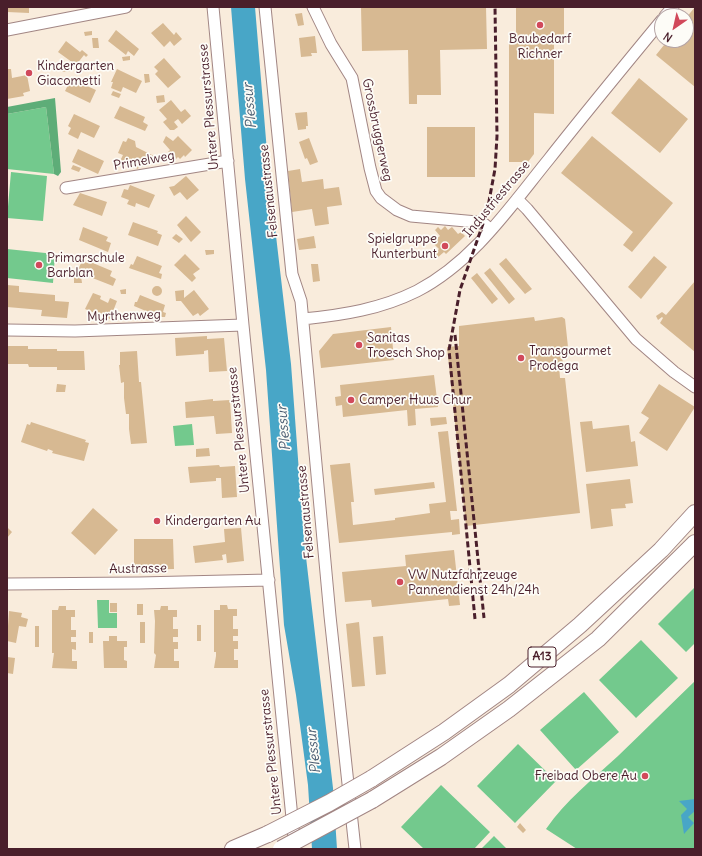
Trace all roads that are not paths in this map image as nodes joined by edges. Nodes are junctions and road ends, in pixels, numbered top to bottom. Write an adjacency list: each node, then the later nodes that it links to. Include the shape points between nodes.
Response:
1 (126, 7): 5 (street)
2 (213, 7): 7 (street, Untere Plessurstrasse)
3 (265, 7): 11 (street, Felsenaustrasse, via 292,274 302,301)
4 (313, 7): 10 (street, Grossbruggerweg, via 331,44 352,78 370,168 376,191 381,198 397,210 412,216 477,222)
5 (7, 30)
6 (654, 30): 9 (street, Industriestrasse)
7 (228, 161): 8 (street, Primelweg); 12 (street, Untere Plessurstrasse)
8 (66, 188)
9 (517, 199): 10 (street, Industriestrasse); 14 (street, via 636,338)
10 (491, 230): 11 (street, Industriestrasse, via 456,265 417,291 363,311)
11 (303, 319): 22 (street, Felsenaustrasse)
12 (243, 325): 13 (street, Myrthenweg, via 76,331); 17 (street, Untere Plessurstrasse)
13 (7, 330)
14 (695, 387)
15 (695, 513): 19 (highway, A13, bridge, via 661,550 509,685 444,732 371,779 268,834)
16 (695, 543): 20 (highway, A13, bridge, via 598,639 509,709 441,757 372,800)
17 (269, 580): 18 (street, Austrasse); 21 (street, Untere Plessurstrasse)
18 (7, 584)
19 (233, 849)
20 (281, 849)
21 (295, 849)
22 (354, 849)

